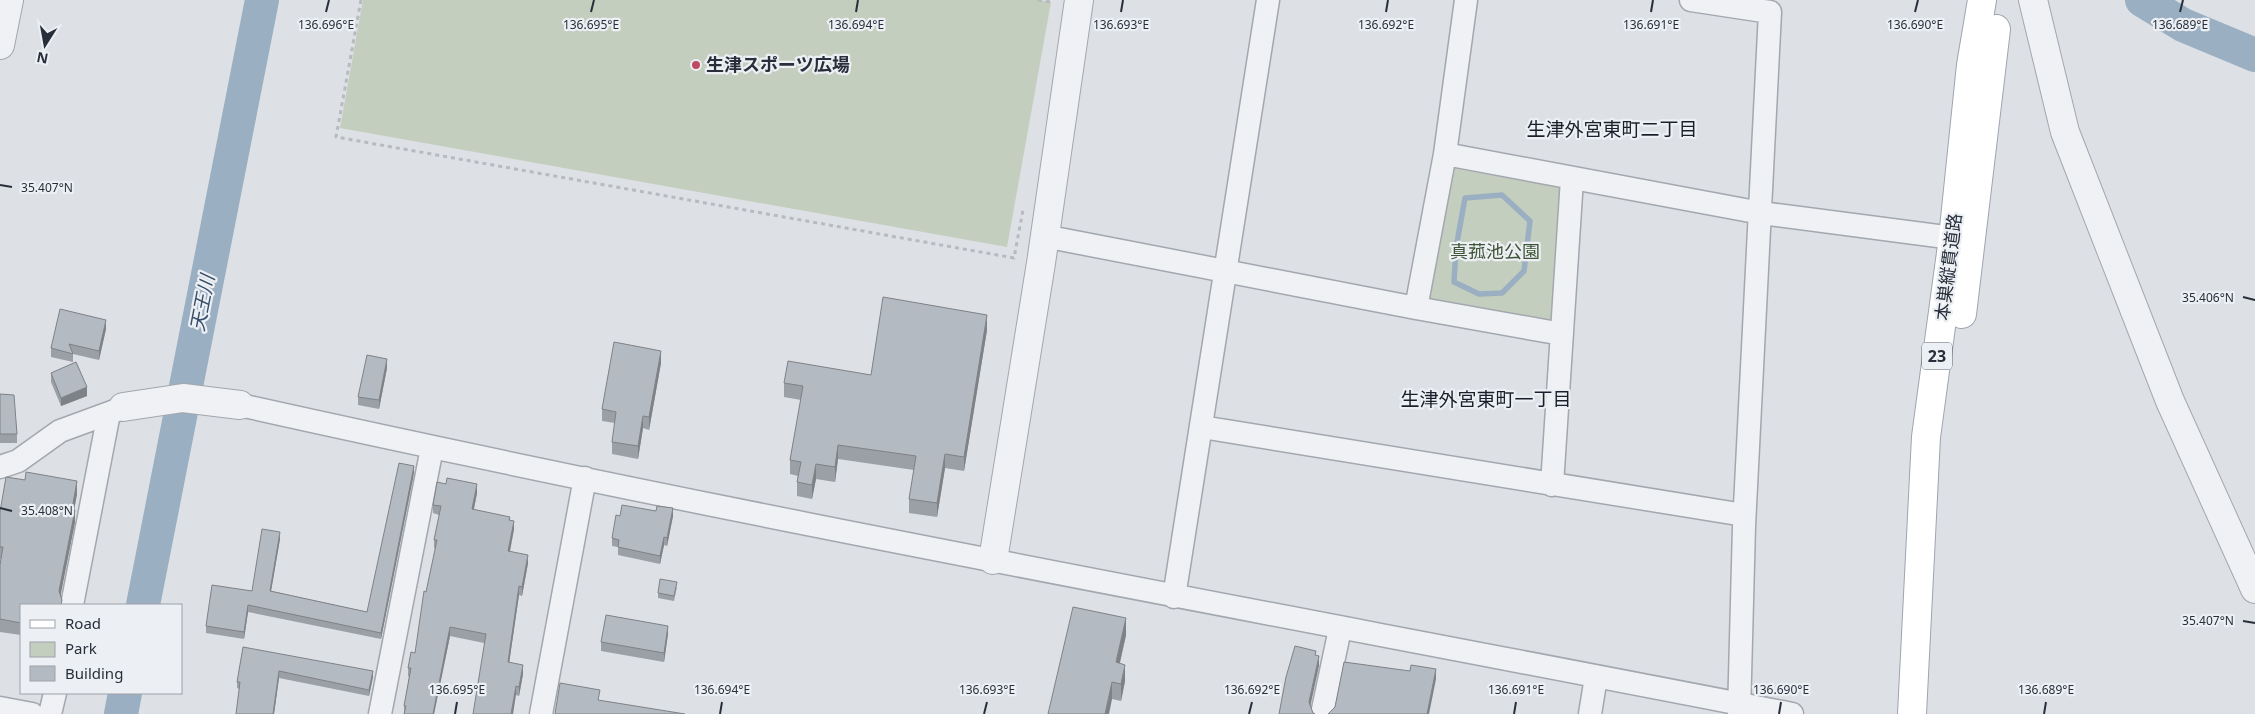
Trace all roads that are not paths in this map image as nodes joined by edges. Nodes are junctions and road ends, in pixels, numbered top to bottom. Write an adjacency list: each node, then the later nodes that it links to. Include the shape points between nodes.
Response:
1 (9, 0): 10 (street)
2 (1079, 0): 14 (street)
3 (1268, 0): 16 (street)
4 (1466, 0): 11 (street)
5 (1691, 0): 9 (street)
6 (1982, 0): 15 (main road, 本巣縦貫道路 / 23, via 1971,65)
7 (2001, 0): 44 (main road, 本巣縦貫道路 / 23, via 1945,439)
8 (2033, 0): 28 (street, via 2065,132 2170,401)
9 (1715, 2): 13 (street, via 1770,12)
10 (0, 45)
11 (1445, 154): 12 (street); 17 (street)
12 (1572, 179): 13 (street); 18 (street)
13 (1761, 212): 15 (street); 26 (street)
14 (1044, 236): 16 (street); 27 (street)
15 (1953, 238): 43 (main road, 本巣縦貫道路 / 23, via 1926,437)
16 (1226, 270): 17 (street); 21 (street)
17 (1416, 308): 18 (street)
18 (1562, 334): 25 (street)
19 (240, 405): 20 (street, via 183,398); 22 (street)
20 (116, 410): 23 (street, via 60,431 18,461); 30 (street)
21 (1202, 427): 25 (street); 29 (street)
22 (432, 448): 24 (street); 38 (street)
23 (0, 467)
24 (584, 478): 27 (street); 39 (street)
25 (1552, 485): 26 (street)
26 (1744, 515): 35 (street)
27 (993, 560): 29 (street)
28 (2254, 584)
29 (1174, 597): 31 (street)
30 (72, 604)
31 (1340, 628): 32 (street); 40 (street)
32 (1596, 677): 35 (street); 41 (street)
33 (54, 694): 37 (street)
34 (0, 708): 36 (street)
35 (1739, 709): 42 (street)
36 (32, 714)
37 (50, 714)
38 (380, 714)
39 (541, 714)
40 (1322, 714)
41 (1590, 714)
42 (1792, 714)
43 (1912, 714)
44 (1930, 714)

